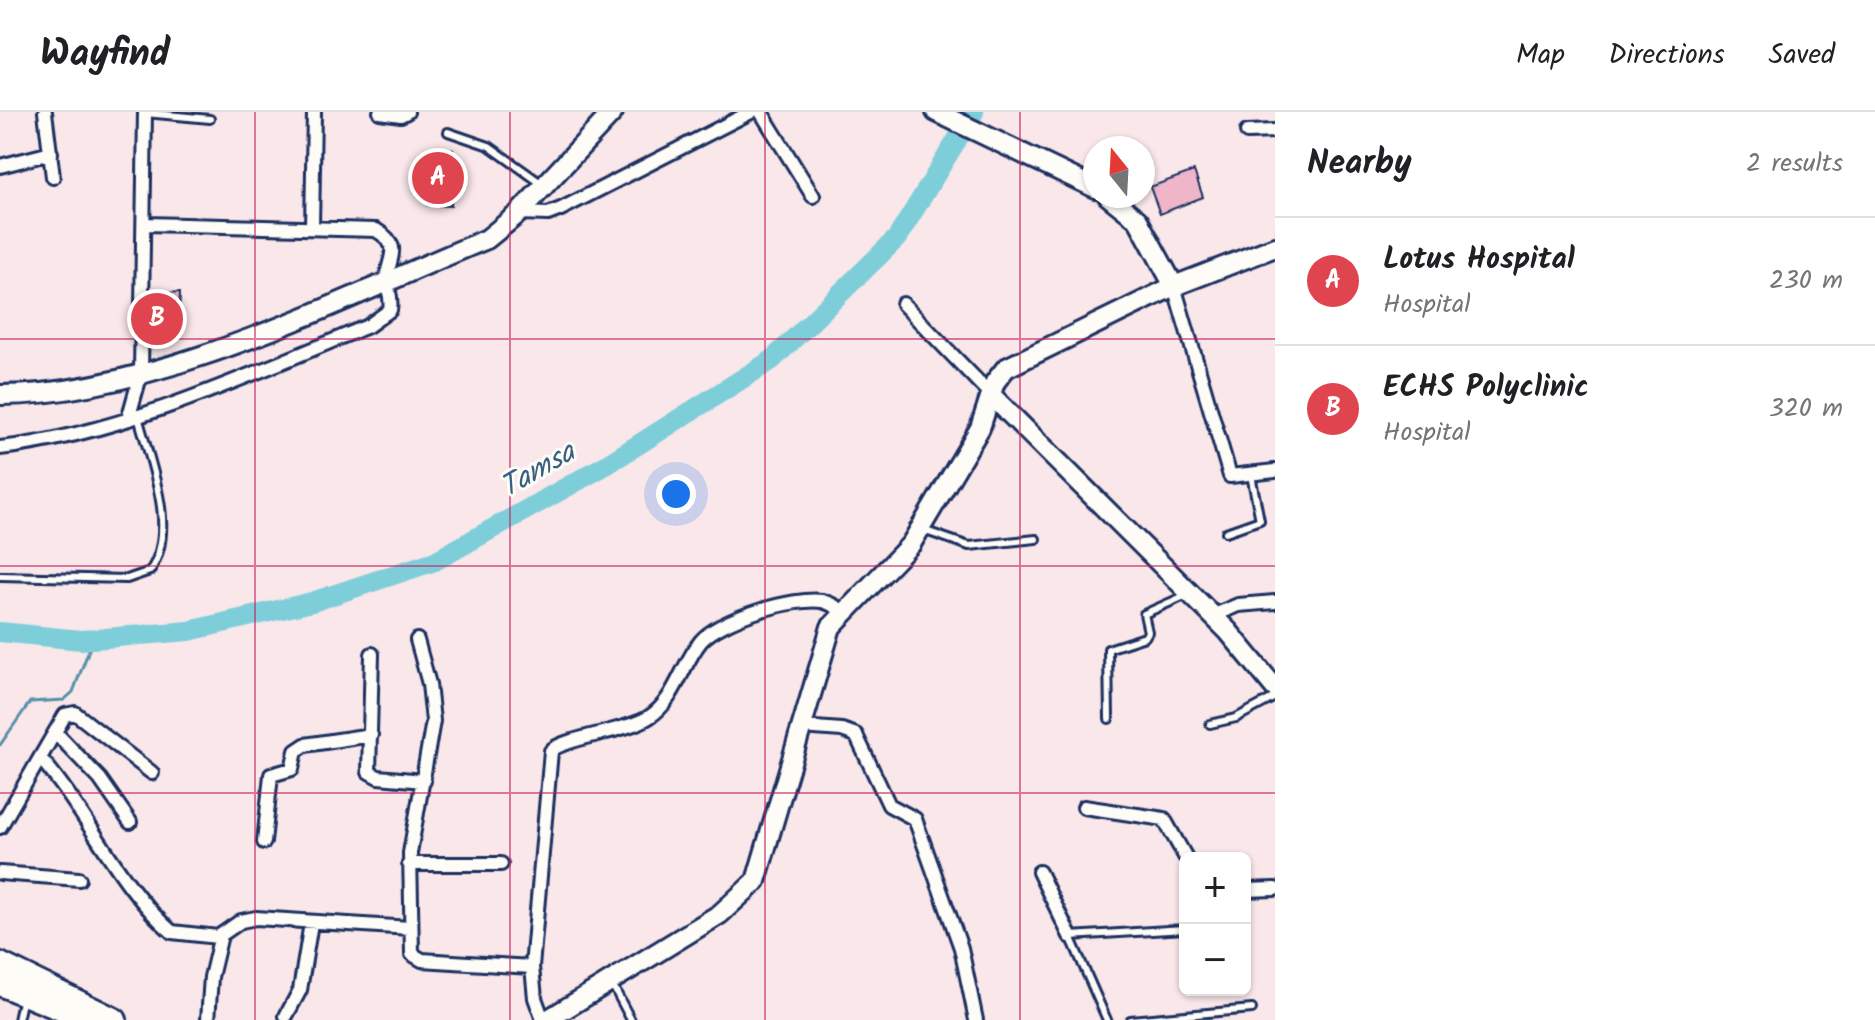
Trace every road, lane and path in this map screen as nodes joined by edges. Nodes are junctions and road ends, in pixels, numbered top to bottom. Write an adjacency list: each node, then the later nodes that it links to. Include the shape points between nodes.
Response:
1 (45, 112): 14 (street)
2 (314, 112): 23 (street)
3 (380, 112): 4 (street)
4 (407, 112)
5 (613, 112): 18 (street)
6 (751, 112): 21 (street, via 577,203 548,214)
7 (761, 112): 19 (street)
8 (145, 113): 10 (lane); 22 (street)
9 (940, 114): 17 (street)
10 (210, 119)
11 (1275, 131): 13 (street)
12 (448, 132): 18 (lane, via 489,146)
13 (1247, 132)
14 (51, 153): 15 (street); 16 (street)
15 (0, 166)
16 (53, 177)
17 (1083, 182)
18 (543, 185): 21 (street)
19 (813, 196)
20 (1123, 208): 26 (street, via 1138,220)
21 (519, 213): 25 (street, via 487,239)
22 (145, 224): 23 (street); 28 (street)
23 (312, 227): 25 (street, via 386,235 393,259)
24 (1275, 247): 26 (street)
25 (386, 280): 28 (street, via 200,357); 31 (street, via 390,310 378,321)
26 (1174, 286): 30 (street, via 1006,368); 34 (street, via 1230,476)
27 (903, 304): 30 (street)
28 (141, 373): 29 (street); 31 (street)
29 (0, 395)
30 (991, 395): 35 (street, via 987,415); 39 (street)
31 (133, 415): 32 (street, via 88,431); 38 (lane, via 160,509 160,546 150,571 127,579)
32 (0, 448)
33 (1275, 471): 34 (street)
34 (1251, 475): 36 (lane, via 1260,520)
35 (920, 529): 37 (lane, via 969,546); 41 (street, via 879,581)
36 (1226, 532)
37 (1036, 539)
38 (0, 576)
39 (1189, 594): 42 (street); 47 (lane, via 1144,614 1145,637 1108,649)
40 (1275, 602): 42 (street, via 1238,605)
41 (844, 612): 49 (street, via 831,627); 73 (street, via 824,602 808,602 726,623 696,647 655,714 625,730 555,746 549,758)
42 (1212, 616): 45 (street)
43 (417, 640): 54 (street, via 433,710)
44 (372, 654): 51 (street)
45 (1275, 688)
46 (1275, 697): 48 (lane, via 1236,718)
47 (1109, 719)
48 (1210, 724)
49 (801, 727): 74 (street, via 756,881 720,914); 86 (street, via 856,735 889,805 915,819 961,948)
50 (55, 732): 52 (street); 53 (street, via 65,715 75,713); 56 (street, via 100,779)
51 (371, 735): 54 (street, via 372,775); 58 (street, via 305,745 296,751 292,769 271,775)
52 (41, 759): 57 (street); 70 (street, via 109,857 169,930)
53 (152, 773)
54 (424, 781): 60 (street)
55 (1084, 807): 59 (street, via 1164,819)
56 (130, 822)
57 (0, 827)
58 (264, 842)
59 (1183, 852)
60 (409, 864): 61 (street); 68 (street)
61 (501, 864)
62 (1039, 872): 71 (street)
63 (0, 873): 64 (street)
64 (79, 879)
65 (1275, 889): 66 (street)
66 (1251, 890)
67 (311, 923): 68 (street); 70 (street, via 245,919); 78 (street, via 300,990)
68 (410, 928): 73 (street, via 416,959)
69 (1179, 929): 71 (lane)
70 (221, 935): 84 (street)
71 (1070, 936): 87 (lane)
72 (0, 964): 83 (highway)
73 (532, 967): 80 (street, via 535,998)
74 (611, 981): 80 (street); 85 (lane)
75 (0, 984): 76 (highway)
76 (23, 993): 81 (lane); 82 (highway)
77 (1252, 1009): 79 (lane)
78 (286, 1016)
79 (1205, 1017): 88 (lane)
80 (551, 1019)
81 (18, 1020)
82 (86, 1020)
83 (115, 1020)
84 (208, 1020)
85 (631, 1020)
86 (976, 1020)
87 (1107, 1020)
88 (1130, 1020)

